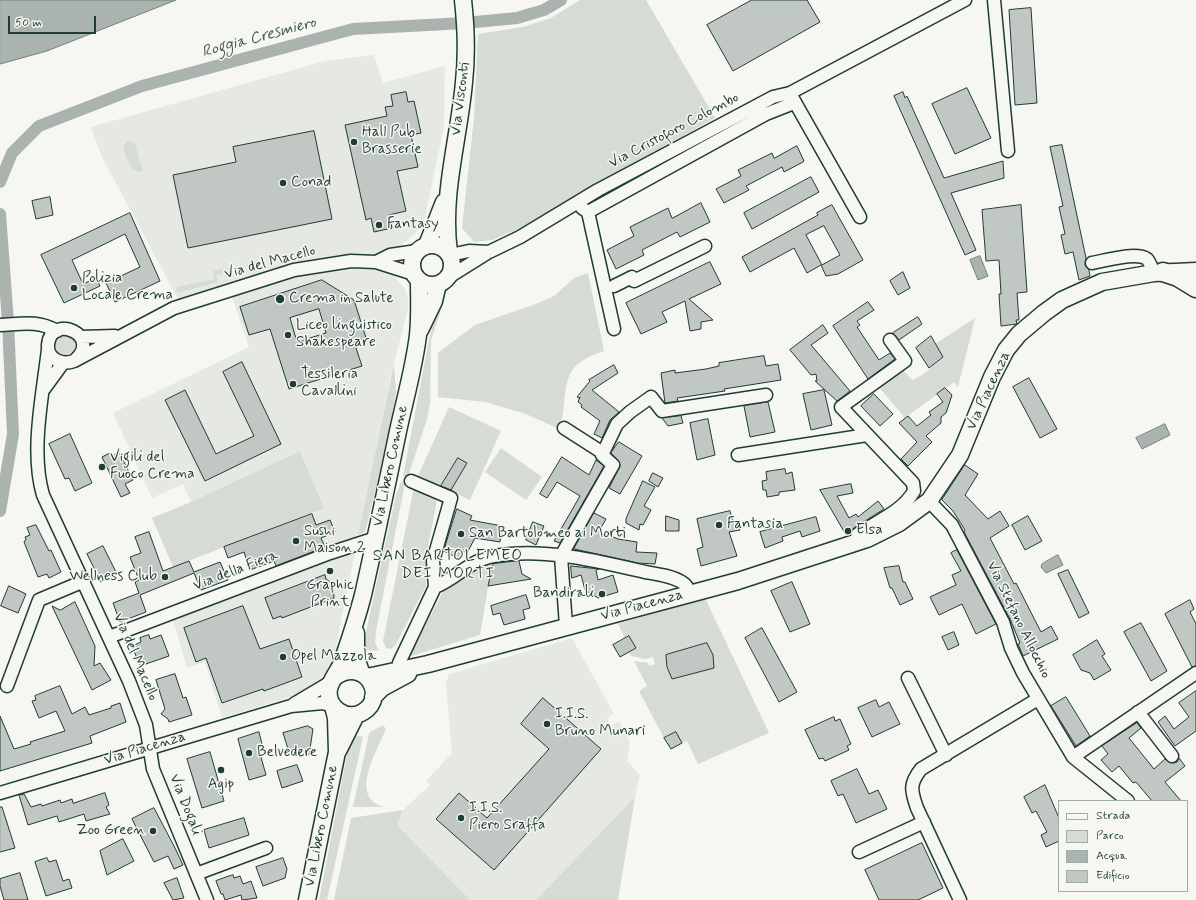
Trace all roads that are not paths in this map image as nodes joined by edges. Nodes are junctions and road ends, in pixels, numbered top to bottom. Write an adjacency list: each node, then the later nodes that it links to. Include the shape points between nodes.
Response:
1 (462, 0): 6 (main road, Via Visconti, via 466,39 464,84)
2 (965, 0): 4 (street, Via Cristoforo Colombo)
3 (994, 0): 5 (street)
4 (792, 98): 7 (street, Via Cristoforo Colombo, via 773,96); 8 (street, Via Cristoforo Colombo); 9 (street)
5 (1008, 151)
6 (447, 197): 11 (main road, Via Visconti); 13 (main road, Via Visconti)
7 (574, 203): 8 (street); 12 (street, Via Cristoforo Colombo, via 520,237)
8 (588, 212): 24 (street)
9 (860, 218)
10 (705, 246): 20 (street, via 634,281 632,277)
11 (422, 248): 13 (main road, via 439,245); 14 (street, Via del Macello, via 390,255); 18 (main road, Via Libero Comune, via 412,262)
12 (489, 252): 13 (street, Via Cristoforo Colombo); 19 (street, Via Cristoforo Colombo)
13 (449, 254): 19 (main road, Via Libero Comune, via 452,264)
14 (376, 262): 18 (street, Via del Macello); 27 (street, Via del Macello, via 336,262 294,270 174,308)
15 (1092, 263): 17 (street, via 1140,256 1148,260)
16 (1196, 270): 17 (main road, Via Piacenza)
17 (1158, 273): 21 (highway, via 1178,277); 39 (main road, Via Piacenza, via 1102,282 1082,290 1062,300 1019,334 1006,350 992,377 960,455)
18 (416, 277): 19 (main road, via 428,285); 26 (main road, Via Libero Comune)
19 (444, 280): 26 (main road, Via Libero Comune)
20 (614, 286)
21 (1196, 288)
22 (28, 324): 23 (street); 25 (street, via 46,325); 30 (street, via 43,333)
23 (0, 326)
24 (614, 329)
25 (57, 330): 28 (street, via 73,330); 30 (street, via 50,338)
26 (418, 335): 40 (main road, Via Libero Comune)
27 (118, 336): 28 (street); 31 (street, Via del Macello)
28 (81, 337): 31 (street, via 82,353)
29 (890, 340): 35 (street, via 905,361 841,407)
30 (48, 346): 31 (street, via 53,358); 32 (street, Via del Macello)
31 (69, 362): 32 (street)
32 (44, 388): 43 (street, Via del Macello, via 37,456 39,482)
33 (766, 395): 36 (street, via 662,411 650,397 617,424)
34 (564, 428): 36 (street)
35 (867, 435): 37 (street); 41 (street, via 913,483 914,491 900,507 858,534)
36 (603, 453): 42 (street, via 602,455 613,465)
37 (738, 455)
38 (411, 481): 44 (street, via 451,498 433,561)
39 (929, 501): 41 (main road, Via Piacenza, via 899,523); 57 (street, Via Stefano Allocchio, via 952,524 1003,622 1011,648)
40 (376, 538): 46 (main road, Via Libero Comune); 48 (street, Via della Fiera)
41 (856, 544): 45 (main road, Via Piacenza, via 738,581)
42 (561, 556): 44 (street, via 516,553 492,556 468,566); 45 (street, via 665,576 682,582); 47 (street)
43 (84, 581): 48 (street, Via del Macello); 55 (street, via 39,600)
44 (435, 587): 50 (street, via 399,663)
45 (690, 592): 47 (main road, Via Piacenza)
46 (356, 621): 52 (main road, Via Libero Comune, via 356,658); 54 (main road, Via Libero Comune)
47 (566, 626): 49 (main road, Via Piacenza)
48 (109, 637): 62 (street, Via del Macello, via 146,725)
49 (428, 664): 50 (main road, Via Piacenza); 56 (main road, Via Piacenza, via 388,684)
50 (400, 670): 52 (main road, Via Piacenza)
51 (1196, 673): 60 (street)
52 (364, 674): 54 (main road, via 346,671); 56 (main road, Via Libero Comune, via 373,690)
53 (908, 678): 64 (street)
54 (333, 679): 58 (street, Via Piacenza); 59 (main road, Via Libero Comune, via 329,694)
55 (7, 686)
56 (373, 697): 61 (main road, Via Libero Comune, via 367,709)
57 (1038, 699): 64 (street); 66 (street, Via Stefano Allocchio)
58 (291, 706): 59 (street, Via Piacenza, via 323,703); 62 (street, Via Piacenza)
59 (333, 706): 61 (main road, via 344,714); 63 (main road, Via Libero Comune)
60 (1138, 712): 65 (street); 66 (street)
61 (356, 715): 63 (main road, Via Libero Comune)
62 (150, 747): 67 (street, Via Piacenza); 72 (street, Via Dogali, via 153,769)
63 (337, 752): 74 (main road, Via Libero Comune)
64 (946, 755): 69 (street, via 921,769 913,779 912,794)
65 (1172, 756)
66 (1073, 757): 68 (street, Via Stefano Allocchio)
67 (0, 793)
68 (1127, 800)
69 (924, 822): 71 (street); 75 (street)
70 (266, 848): 72 (street)
71 (859, 852)
72 (196, 874): 73 (street, Via Dogali)
73 (207, 900)
74 (307, 900)
75 (960, 900)

